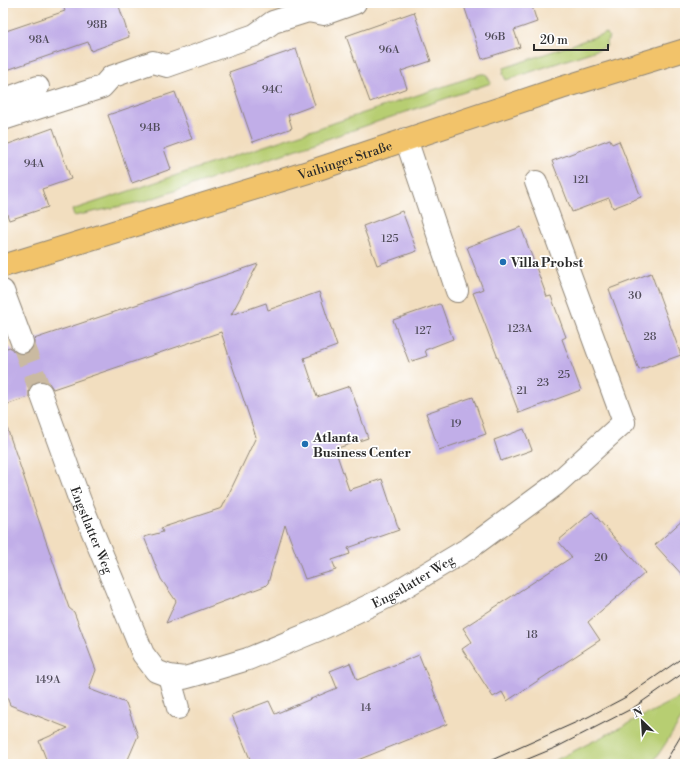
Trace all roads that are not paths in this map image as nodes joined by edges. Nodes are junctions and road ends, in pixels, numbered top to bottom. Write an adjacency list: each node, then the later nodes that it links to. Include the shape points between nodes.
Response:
1 (355, 3): 5 (street, via 324,14 308,10 274,22 247,38 167,66 153,62 111,77 102,88)
2 (685, 50): 6 (main road, Vaihinger Straße)
3 (38, 87): 4 (street)
4 (3, 100)
5 (3, 119)
6 (406, 139): 8 (main road, Vaihinger Straße); 10 (street)
7 (536, 182): 13 (street, Engstlatter Weg, via 624,422 543,494 471,547 391,596 248,659 184,678)
8 (3, 266)
9 (3, 290): 11 (street)
10 (457, 291)
11 (22, 342)
12 (41, 393): 13 (street, Engstlatter Weg, via 80,501 143,654 156,671)
13 (169, 676): 14 (street)
14 (178, 708)

